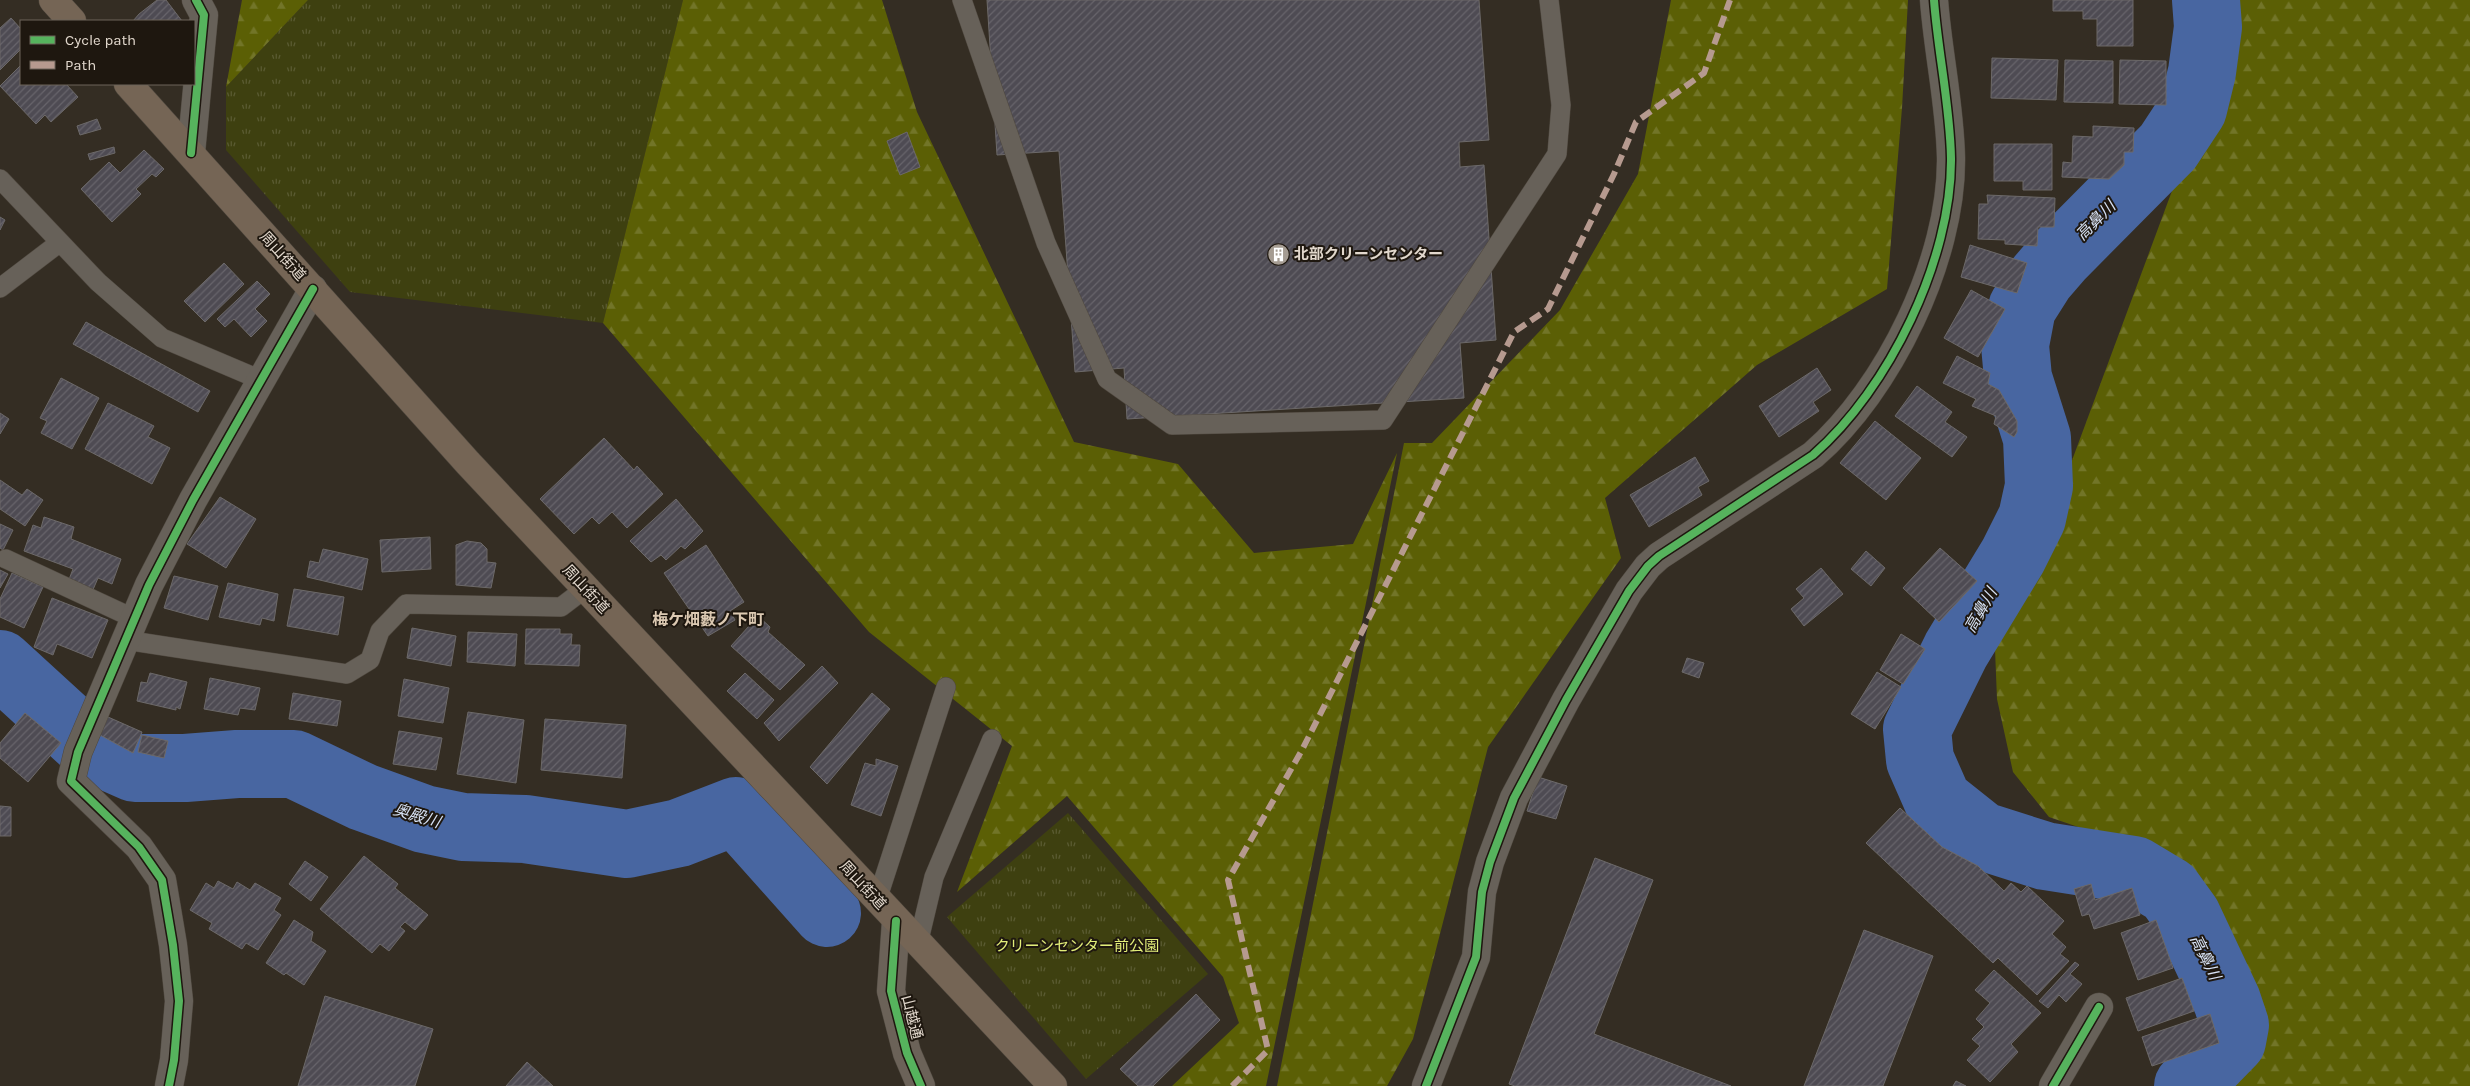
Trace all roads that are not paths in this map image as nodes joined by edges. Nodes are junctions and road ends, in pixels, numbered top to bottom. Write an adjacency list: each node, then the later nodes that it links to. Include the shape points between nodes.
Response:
1 (52, 0): 6 (highway)
2 (196, 0): 8 (street, via 204,15)
3 (962, 0): 4 (lane, via 1046,243 1107,379 1172,426 1383,420 1557,154 1561,105)
4 (1549, 0)
5 (1934, 0): 26 (street, via 1949,118 1949,194 1934,259 1898,345 1872,387 1834,437 1813,456 1659,556 1630,591 1566,700 1514,798 1482,892 1472,971)
6 (71, 20)
7 (129, 85): 8 (highway, 周山街道)
8 (191, 153): 12 (highway, 周山街道)
9 (0, 179): 10 (lane)
10 (59, 243): 11 (lane); 13 (lane, via 162,338)
11 (0, 288)
12 (312, 289): 13 (street); 15 (highway, 周山街道, via 468,463)
13 (261, 380): 16 (street, via 193,500)
14 (6, 559): 16 (lane)
15 (586, 588): 16 (lane, via 561,607 406,604 380,631 370,660 347,674); 19 (highway, 周山街道)
16 (129, 629): 23 (street, via 78,752 72,781 138,847 162,880 179,1001)
17 (946, 687): 19 (lane)
18 (992, 739): 21 (lane, via 934,877)
19 (877, 900): 20 (highway, 周山街道)
20 (896, 921): 21 (highway, 周山街道); 24 (street, 山越通, via 891,991 907,1053)
21 (918, 944): 25 (highway, 周山街道)
22 (2099, 1007): 27 (street)
23 (169, 1086)
24 (921, 1086)
25 (1053, 1086)
26 (1426, 1086)
27 (2052, 1086)

